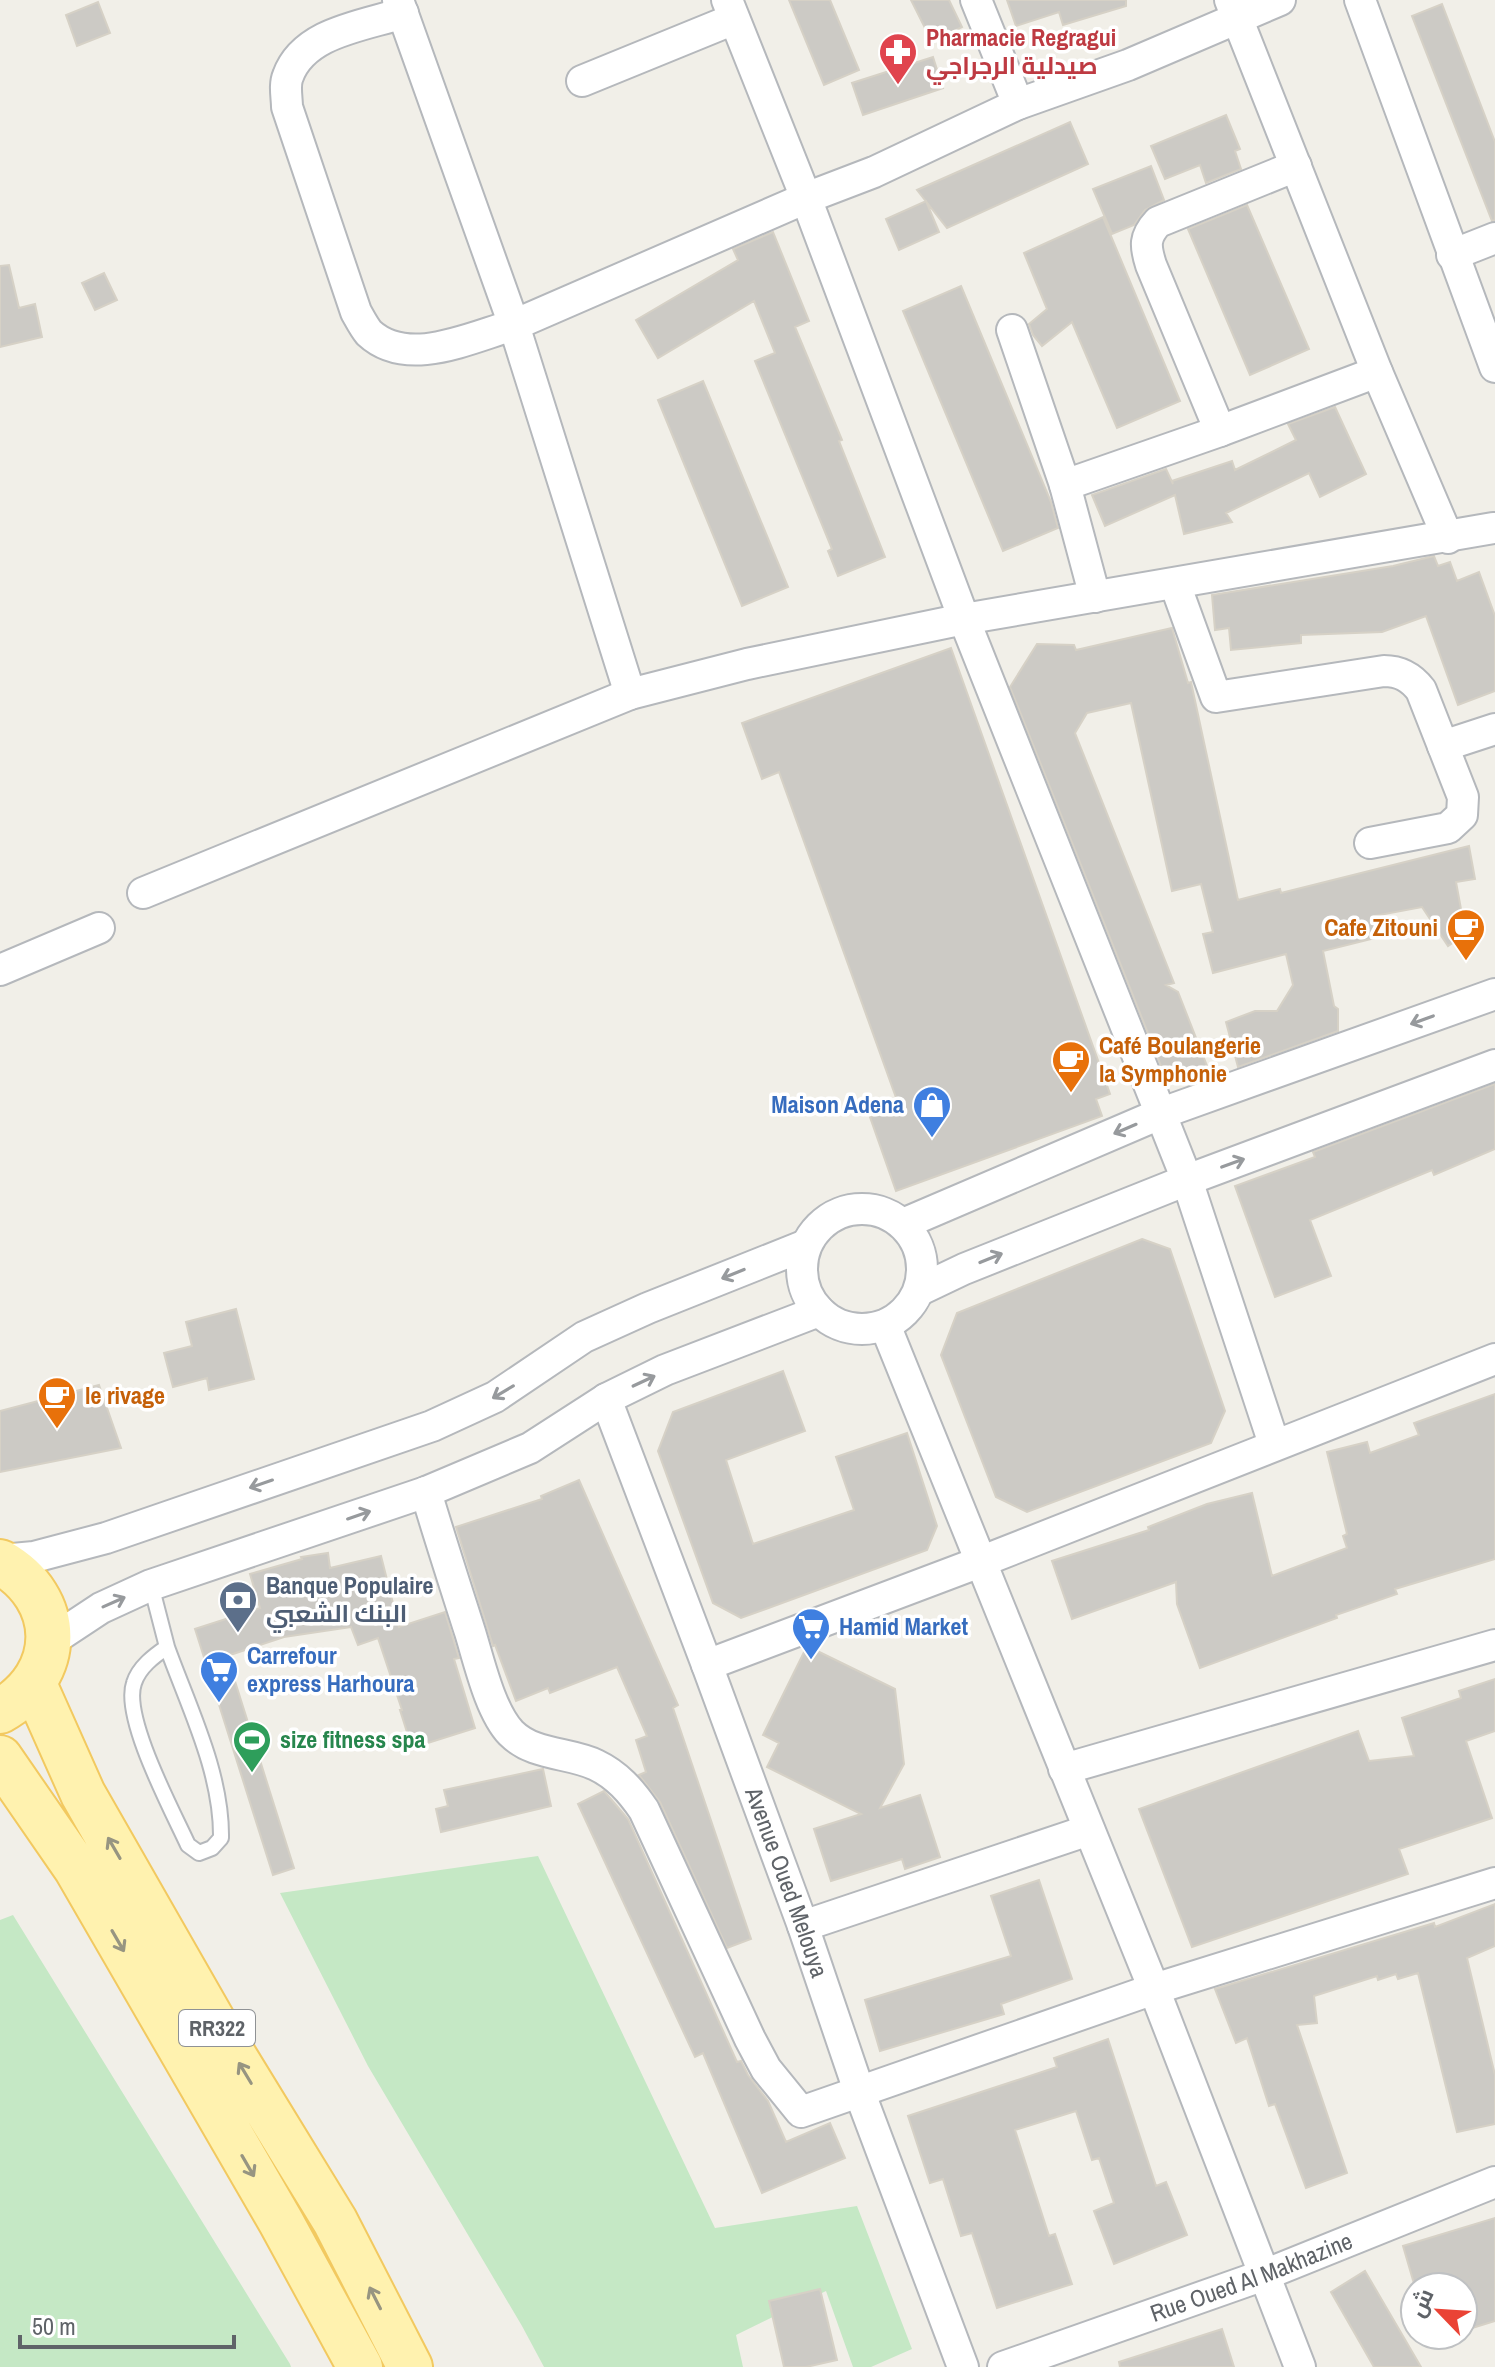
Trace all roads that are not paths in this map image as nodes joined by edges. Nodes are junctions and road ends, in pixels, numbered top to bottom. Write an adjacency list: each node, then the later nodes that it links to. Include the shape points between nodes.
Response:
1 (976, 0): 8 (street)
2 (1280, 0): 5 (street)
3 (1360, 0): 12 (street)
4 (400, 7): 13 (street); 13 (street, via 322,39 301,53 286,79 287,107 356,312 383,343 406,349 428,350)
5 (1234, 8): 8 (street, via 1128,65); 9 (street)
6 (730, 9): 7 (street); 10 (street)
7 (582, 81)
8 (1018, 104): 10 (street)
9 (1296, 166): 16 (street); 17 (street, via 1158,222 1147,234 1151,265)
10 (806, 198): 13 (street); 23 (street)
11 (1495, 238): 12 (street)
12 (1452, 255): 15 (street)
13 (514, 325): 24 (street)
14 (1012, 330): 18 (street)
15 (1495, 367)
16 (1377, 372): 17 (street); 20 (street)
17 (1220, 431): 18 (street)
18 (1065, 485): 22 (street)
19 (1494, 530): 20 (street)
20 (1448, 538): 21 (street)
21 (1175, 584): 22 (street); 26 (street, via 1216,697 1395,671 1421,690)
22 (1095, 597): 23 (street)
23 (964, 619): 24 (street); 33 (street)
24 (630, 694): 28 (street)
25 (1495, 729): 26 (street)
26 (1443, 746): 27 (street, via 1463,797 1457,823)
27 (1370, 843)
28 (143, 893)
29 (99, 928): 30 (street)
30 (0, 970)
31 (1495, 994): 33 (street, one-way to 33)
32 (1495, 1065): 34 (street, one-way to 32)
33 (1162, 1113): 34 (street); 35 (street, one-way to 35)
34 (1187, 1180): 37 (street, one-way to 34); 42 (street)
35 (903, 1224): 36 (street, via 887,1213 849,1209 816,1229); 37 (street, via 917,1243 923,1266)
36 (806, 1245): 38 (street, via 801,1265 804,1286); 44 (street, one-way to 44, via 584,1337 495,1397 432,1426 106,1538)
37 (920, 1290): 39 (street, via 906,1311)
38 (819, 1311): 39 (street, via 845,1328); 41 (street, one-way to 38, via 665,1370)
39 (885, 1325): 45 (street)
40 (1495, 1359): 42 (street)
41 (606, 1399): 43 (street, via 530,1448); 50 (street, Avenue Oued Melouya)
42 (1274, 1444): 45 (street)
43 (426, 1492): 46 (street, one-way to 43); 59 (street, via 499,1716 528,1744 595,1765 629,1787 750,2039 766,2069 801,2112)
44 (0, 1561): 47 (main road, via 31,1585 42,1603)
45 (980, 1562): 50 (street); 54 (street)
46 (151, 1585): 47 (street, one-way to 46, via 101,1608); 49 (lane)
47 (48, 1643): 51 (main road)
48 (1495, 1645): 54 (street)
49 (167, 1647): 49 (lane, via 140,1670 131,1709 188,1845 199,1853 221,1838 221,1818 208,1762)
50 (707, 1665): 57 (street, Avenue Oued Melouya)
51 (34, 1684): 52 (main road); 63 (main road, RR322, one-way to 51, via 335,2221 83,1794)
52 (0, 1711)
53 (0, 1758): 62 (main road, RR322, one-way to 62, via 76,1868)
54 (1064, 1769): 55 (street)
55 (1089, 1830): 57 (street); 58 (street)
56 (1495, 1883): 58 (street)
57 (803, 1926): 59 (street, Avenue Oued Melouya)
58 (1154, 1989): 59 (street); 61 (street)
59 (859, 2091): 64 (street, Avenue Oued Melouya)
60 (1495, 2182): 61 (street, Rue Oued Al Makhazine)
61 (1264, 2275): 65 (street, Rue Oued Al Makhazine); 66 (street)
62 (360, 2367)
63 (410, 2367)
64 (963, 2367)
65 (1003, 2367)
66 (1300, 2367)

